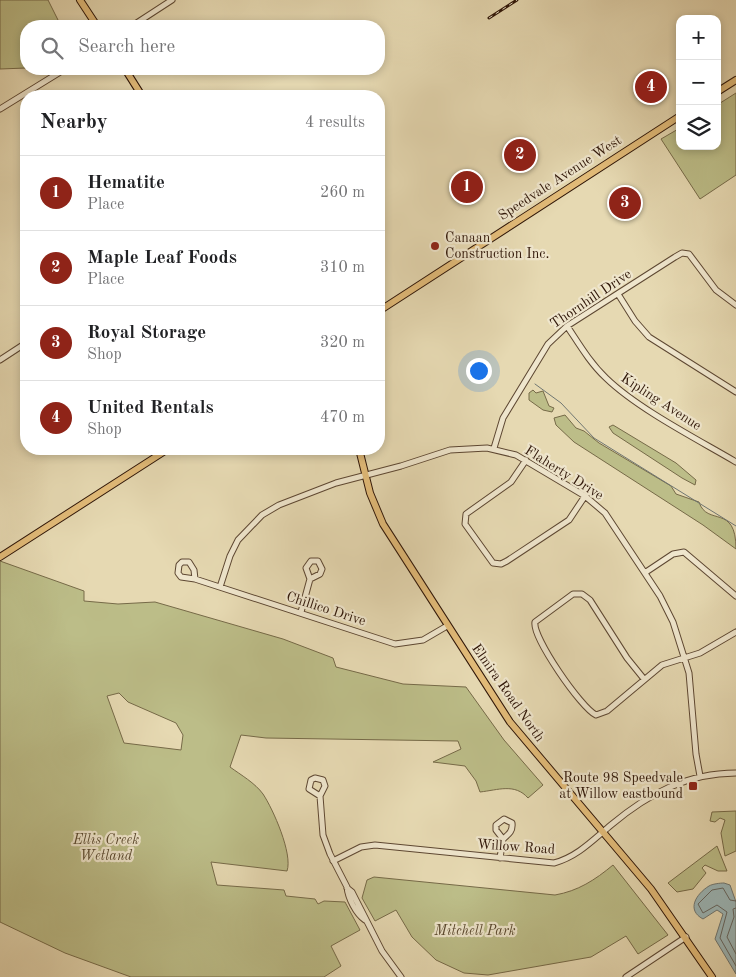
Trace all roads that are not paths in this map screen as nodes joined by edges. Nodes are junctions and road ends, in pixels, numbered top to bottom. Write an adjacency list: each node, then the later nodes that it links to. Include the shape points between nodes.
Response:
1 (80, 0): 3 (main road)
2 (172, 0): 4 (street)
3 (93, 20)
4 (141, 20)
5 (55, 75): 9 (street)
6 (128, 75): 10 (main road)
7 (736, 80): 8 (main road)
8 (721, 89)
9 (31, 90)
10 (138, 90)
11 (20, 97): 12 (street)
12 (0, 109)
13 (676, 119): 16 (main road, Speedvale Avenue West)
14 (618, 294): 15 (street, Thornhill Drive, via 682,253 690,254 716,290); 17 (street, Thornhill Drive); 20 (street, via 649,337)
15 (736, 305)
16 (385, 307)
17 (566, 326): 21 (street, Thornhill Drive, via 548,344 500,422); 25 (street, Kipling Avenue, via 588,360 607,380 631,399)
18 (20, 347): 19 (street)
19 (0, 360)
20 (736, 392)
21 (494, 448): 24 (street, Flaherty Drive); 26 (street, Flaherty Drive, via 450,450)
22 (159, 455): 28 (main road)
23 (361, 455): 26 (main road, Elmira Road North)
24 (526, 460): 27 (street, Flaherty Drive); 27 (street, via 511,482 466,514 465,524 492,563 507,561 562,526 573,516)
25 (736, 462)
26 (366, 476): 32 (street, Flaherty Drive, via 336,483 262,515 238,540); 35 (main road, Elmira Road North, via 383,524)
27 (585, 496): 29 (street, Flaherty Drive, via 605,513)
28 (0, 557)
29 (646, 572): 33 (street, via 673,554 684,552); 37 (street, Flaherty Drive, via 674,622)
30 (195, 579): 32 (street, Chillico Drive)
31 (310, 580): 34 (street)
32 (220, 587): 34 (street, Chillico Drive)
33 (736, 596)
34 (301, 612): 35 (street, Chillico Drive, via 395,644 423,640)
35 (447, 626): 42 (main road, Elmira Road North, via 510,722)
36 (736, 632): 37 (street, via 712,648)
37 (685, 658): 38 (street, via 662,665); 40 (street, Flaherty Drive, via 692,692 694,743)
38 (644, 679): 38 (street, via 602,714 590,712 536,635 535,622 573,594 582,594 590,600)
39 (736, 773): 40 (street, Willow Road)
40 (700, 776): 42 (street, Willow Road, via 646,798)
41 (320, 796): 45 (street, via 323,835)
42 (603, 832): 44 (street, Willow Road, via 574,856 554,863); 46 (main road, Elmira Road North)
43 (503, 839): 44 (street)
44 (500, 858): 45 (street, Willow Road, via 375,845 361,847)
45 (333, 861): 47 (street, via 360,917)
46 (686, 937): 48 (street); 49 (main road, Elmira Road North)
47 (401, 977)
48 (626, 977)
49 (712, 977)

